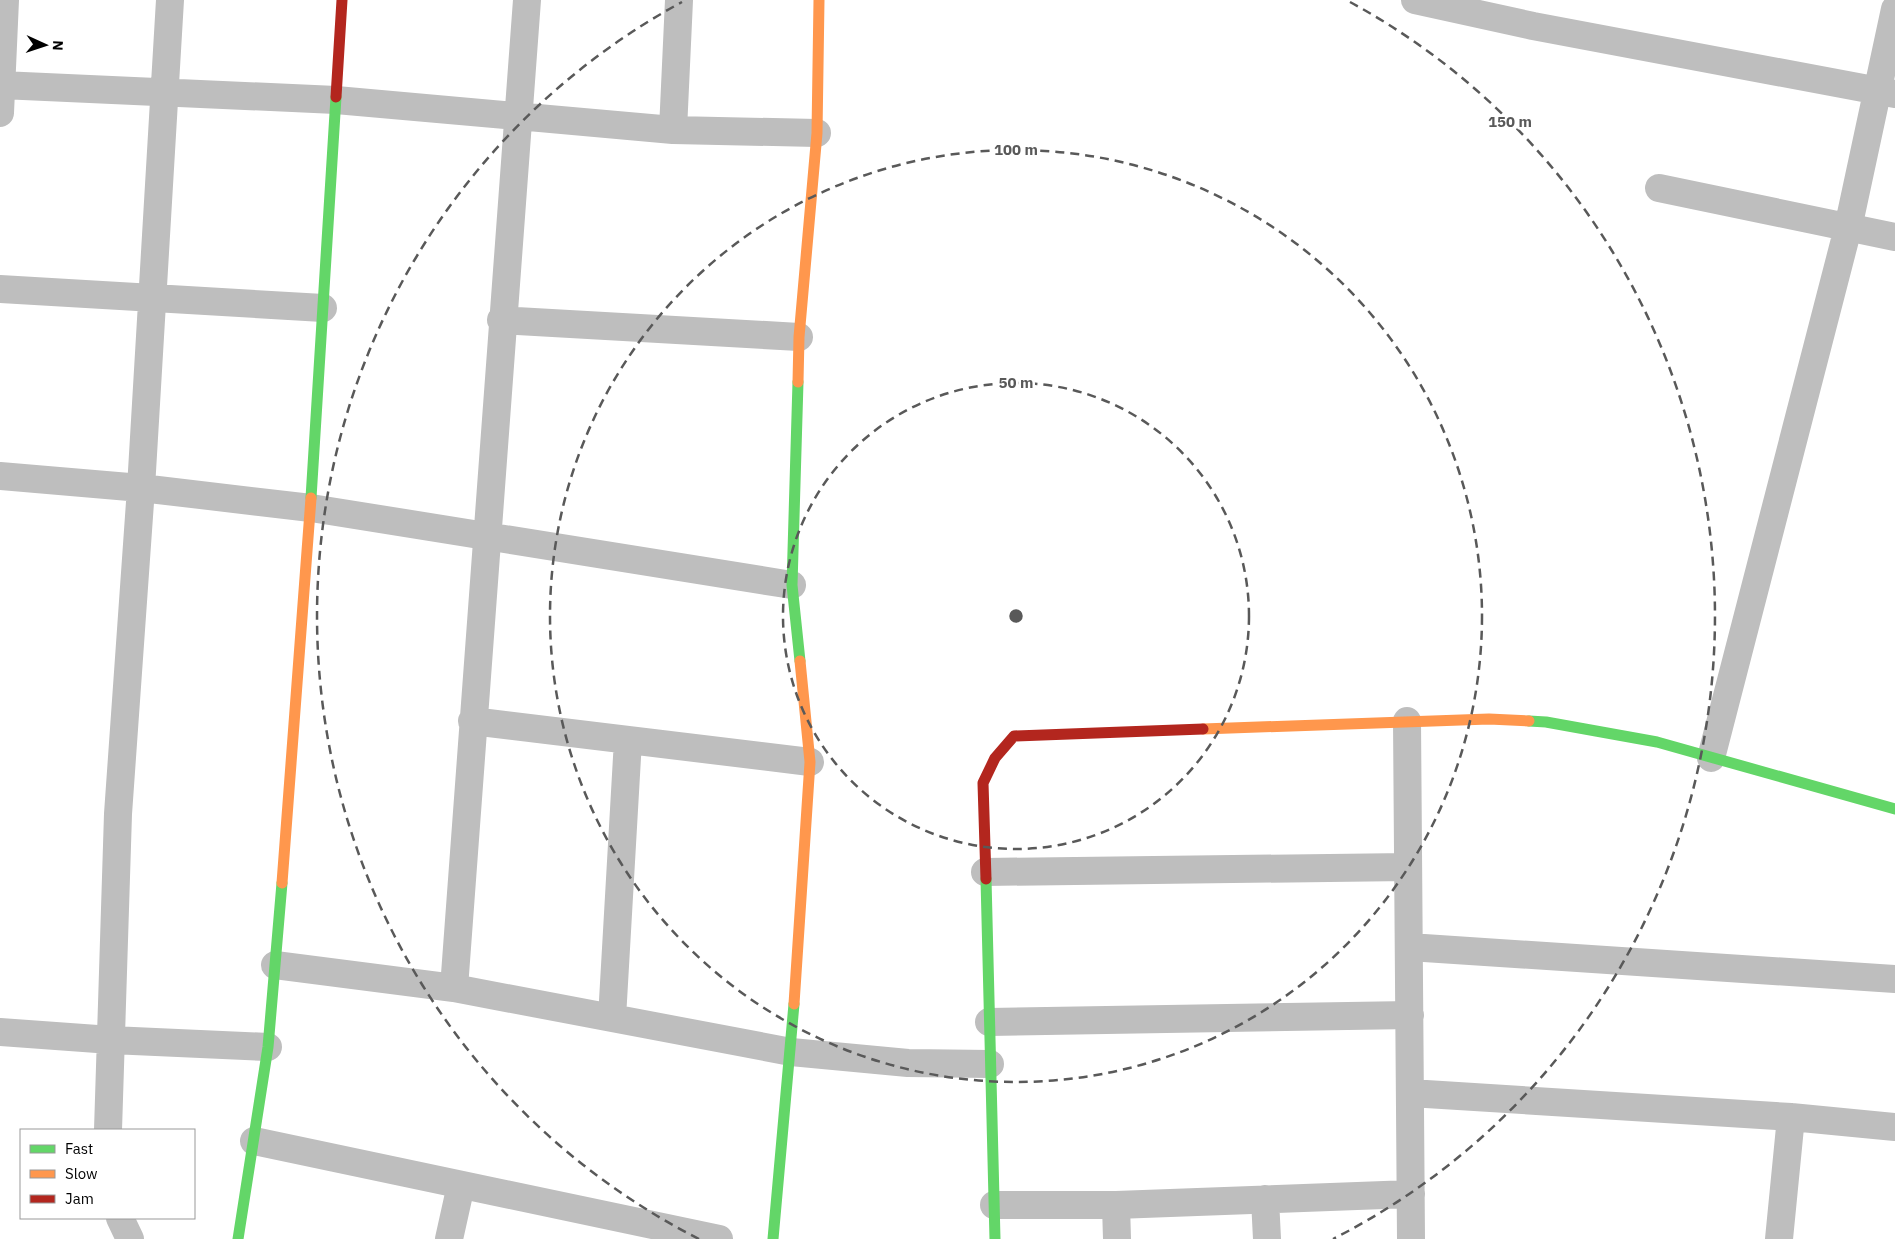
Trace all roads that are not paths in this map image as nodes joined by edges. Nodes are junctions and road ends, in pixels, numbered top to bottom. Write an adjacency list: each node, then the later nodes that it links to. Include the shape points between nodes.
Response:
1 (5, 0): 9 (street)
2 (170, 0): 10 (street)
3 (342, 0): 12 (street)
4 (527, 0): 14 (street)
5 (679, 0): 15 (street)
6 (818, 0): 16 (street)
7 (1415, 0): 11 (street, via 1534,26)
8 (1895, 9): 11 (street)
9 (1, 85): 10 (street); 13 (street)
10 (163, 92): 12 (street); 21 (street)
11 (1887, 92): 18 (street)
12 (336, 100): 14 (street); 22 (street)
13 (0, 113)
14 (517, 116): 15 (street); 23 (street)
15 (673, 130): 16 (street)
16 (817, 133): 24 (street)
17 (1659, 188): 18 (street)
18 (1848, 228): 19 (street); 33 (street)
19 (1895, 237)
20 (0, 289): 21 (street)
21 (152, 297): 22 (street); 26 (street)
22 (323, 308): 27 (street)
23 (502, 320): 24 (street); 28 (street)
24 (800, 337): 29 (street)
25 (0, 476): 26 (street)
26 (141, 488): 27 (street); 46 (street, via 118,814)
27 (311, 508): 28 (street); 39 (street)
28 (485, 537): 29 (street); 30 (street)
29 (792, 585): 34 (street)
30 (472, 721): 32 (street); 41 (street)
31 (1407, 722): 33 (street, via 1489,719 1546,722 1657,742); 36 (street); 37 (street, via 1014,736 995,758 983,783)
32 (628, 740): 34 (street); 43 (street)
33 (1711, 758): 35 (street)
34 (810, 762): 48 (street)
35 (1895, 810)
36 (1408, 867): 37 (street); 38 (street)
37 (986, 872): 44 (street)
38 (1409, 948): 40 (street); 42 (street)
39 (275, 965): 41 (street); 47 (street)
40 (1895, 979)
41 (454, 988): 43 (street)
42 (1410, 1015): 44 (street); 50 (street)
43 (612, 1018): 48 (street)
44 (989, 1022): 49 (street)
45 (0, 1032): 46 (street)
46 (111, 1040): 47 (street); 53 (street)
47 (268, 1046): 54 (street)
48 (792, 1052): 49 (street, via 908,1062); 65 (street)
49 (990, 1064): 58 (street)
50 (1410, 1093): 51 (street); 56 (street)
51 (1791, 1117): 52 (street); 70 (street)
52 (1895, 1127)
53 (108, 1129)
54 (254, 1141): 55 (street); 62 (street)
55 (461, 1185): 63 (street); 64 (street)
56 (1411, 1194): 57 (street); 69 (street)
57 (1265, 1199): 59 (street); 68 (street)
58 (994, 1205): 59 (street); 66 (street)
59 (1116, 1205): 67 (street)
60 (120, 1219): 61 (street)
61 (130, 1239)
62 (238, 1239)
63 (450, 1239)
64 (719, 1239)
65 (773, 1239)
66 (995, 1239)
67 (1117, 1239)
68 (1267, 1239)
69 (1411, 1239)
70 (1779, 1239)

